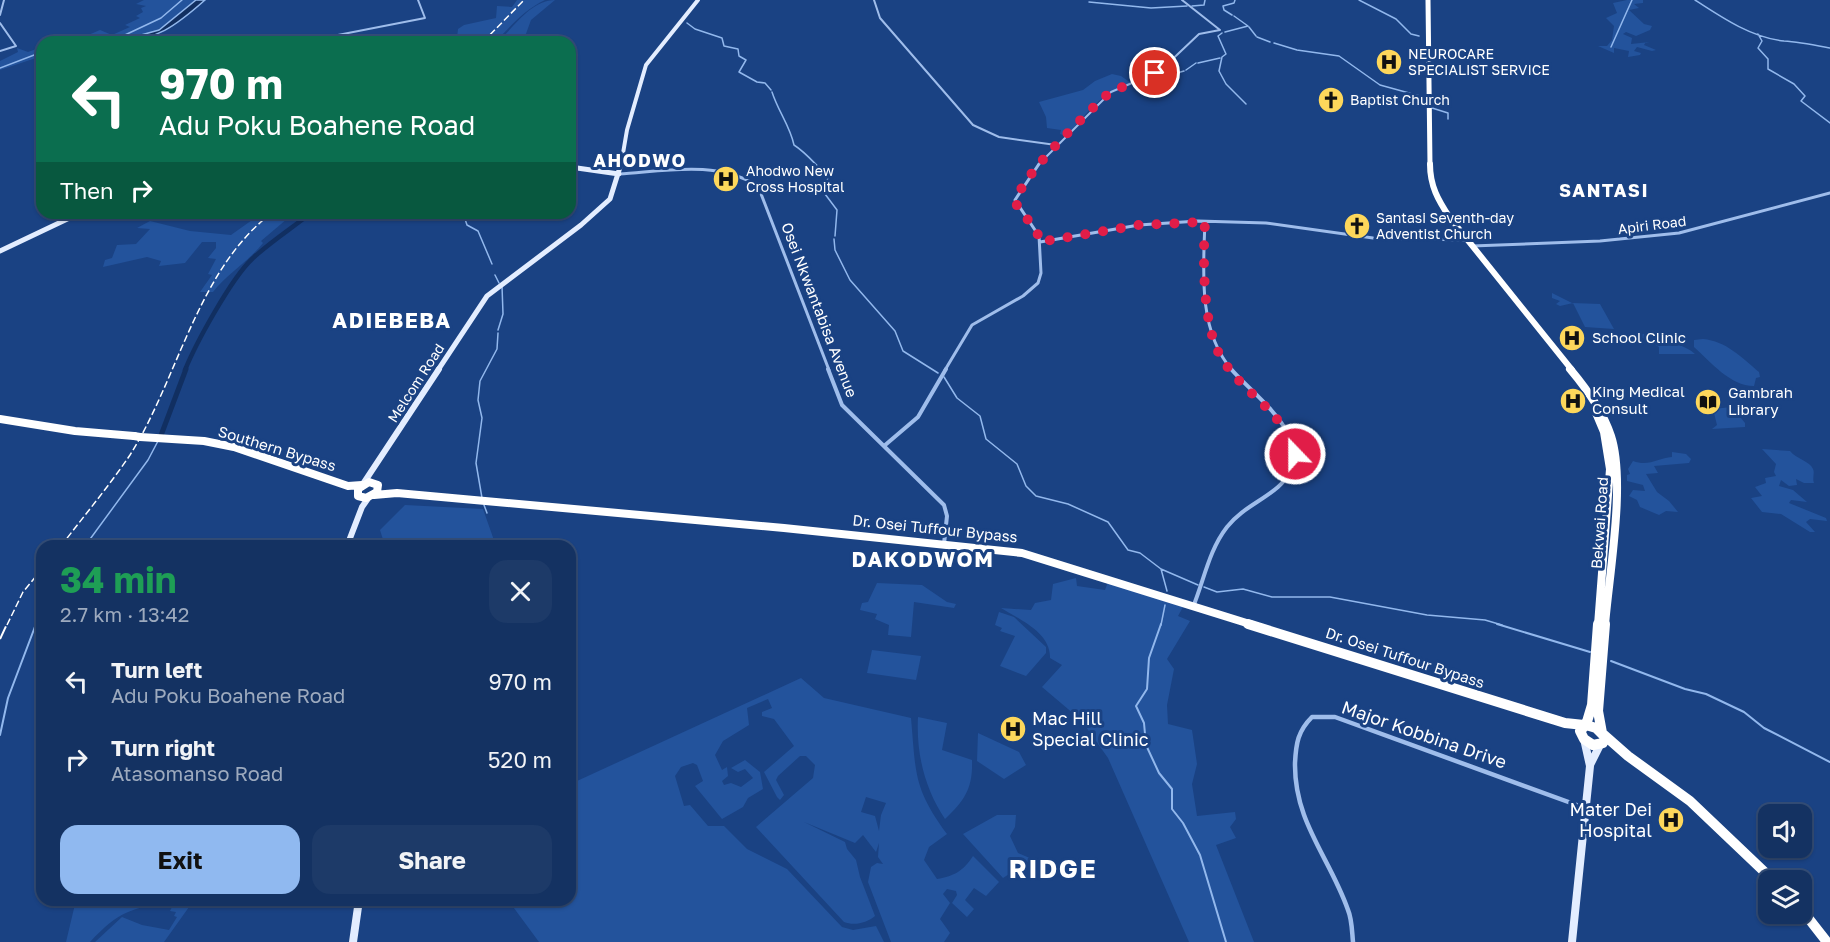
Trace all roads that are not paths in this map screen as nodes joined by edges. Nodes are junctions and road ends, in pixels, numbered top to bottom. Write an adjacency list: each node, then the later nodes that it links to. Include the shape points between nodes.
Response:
1 (4, 0): 7 (street)
2 (418, 0): 9 (street, via 425,18)
3 (700, 0): 13 (main road, Melcom Road, via 647,67 633,106)
4 (874, 0): 11 (street, via 880,18 973,125 999,137)
5 (1182, 0): 11 (street, via 1221,30 1199,34 1160,70 1111,92)
6 (1426, 0): 18 (highway, Bekwai Road, via 1429,168 1441,206)
7 (0, 15)
8 (0, 23): 10 (street, via 16,46)
9 (330, 36)
10 (0, 51)
11 (1057, 145): 17 (street, via 1035,168 1016,200)
12 (576, 168): 13 (main road)
13 (619, 174): 22 (street, Osei Nkwantabisa Avenue, via 720,171 744,176 758,186 842,405); 23 (main road, Melcom Road, via 610,199 600,210 488,296)
14 (1830, 194): 18 (street, Apiri Road, via 1679,233 1600,241)
15 (65, 219): 19 (main road)
16 (1205, 222): 17 (street, Apiri Road, via 1139,225); 18 (street, Apiri Road, via 1266,223 1373,238); 33 (street, via 1204,271 1216,348 1225,364 1279,419 1290,435 1295,458 1286,479 1221,534)
17 (1040, 242): 22 (street, via 1038,283 972,325 922,411)
18 (1467, 242): 20 (highway, Bekwai Road); 20 (highway, Bekwai Road)
19 (0, 250)
20 (1494, 276): 34 (highway, Bekwai Road, via 1589,392 1606,422 1617,459 1618,487 1609,538)
21 (0, 421): 26 (highway, Southern Bypass, via 84,434 208,442 238,448)
22 (884, 446): 32 (street, Osei Nkwantabisa Avenue, via 946,508)
23 (372, 471): 24 (main road); 25 (main road, Melcom Road)
24 (376, 484): 25 (highway, Southern Bypass); 27 (highway, Dr. Osei Tuffour Bypass); 29 (highway, via 378,490)
25 (362, 485): 26 (highway, Southern Bypass); 28 (highway)
26 (348, 486): 28 (highway, Southern Bypass)
27 (397, 493): 29 (highway, Dr. Osei Tuffour Bypass); 32 (highway, Dr. Osei Tuffour Bypass)
28 (357, 495): 29 (highway, Dr. Osei Tuffour Bypass); 30 (main road)
29 (371, 496): 30 (main road)
30 (362, 507): 31 (main road)
31 (349, 540)
32 (944, 544): 33 (highway, Dr. Osei Tuffour Bypass, via 1044,559)
33 (1193, 607): 35 (highway, Dr. Osei Tuffour Bypass)
34 (1593, 710): 35 (highway, via 1579,722); 36 (highway); 37 (highway); 39 (highway)
35 (1556, 720): 36 (highway, Dr. Osei Tuffour Bypass)
36 (1584, 731): 37 (highway, via 1596,728); 38 (highway); 40 (main road)
37 (1603, 733): 38 (highway, via 1605,741); 39 (highway)
38 (1600, 745): 39 (highway); 40 (main road)
39 (1626, 754): 42 (highway, via 1690,801)
40 (1590, 766): 41 (main road)
41 (1585, 808): 46 (street, Major Kobbina Drive, via 1335,717 1312,717 1301,728 1296,744 1295,781 1305,822 1349,911); 47 (main road)
42 (1764, 870)
43 (358, 906): 45 (main road)
44 (1812, 923): 48 (highway)
45 (353, 942)
46 (1353, 942)
47 (1572, 942)
48 (1827, 942)

